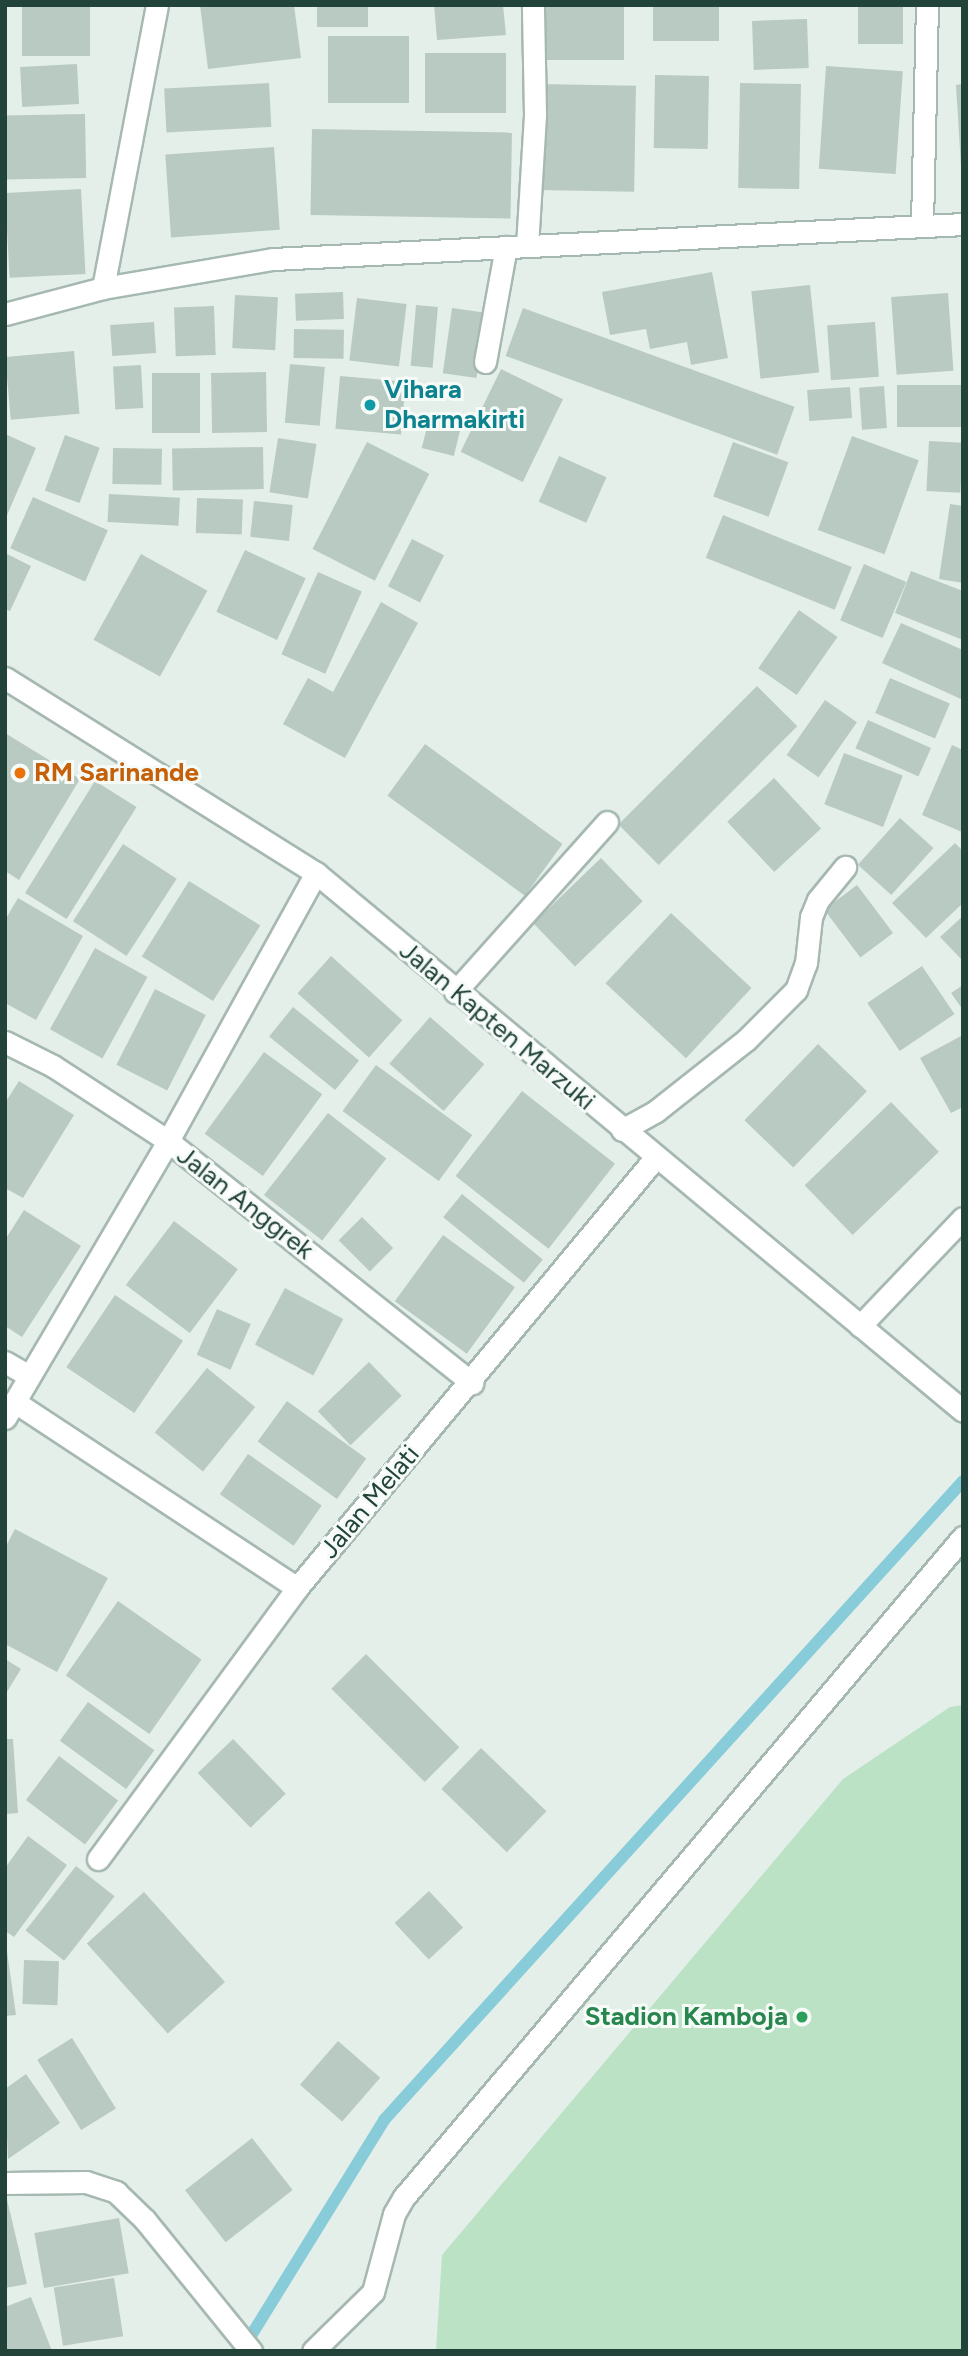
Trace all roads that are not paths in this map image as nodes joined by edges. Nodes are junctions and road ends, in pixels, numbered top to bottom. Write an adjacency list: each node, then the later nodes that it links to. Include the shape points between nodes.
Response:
1 (157, 5): 7 (street)
2 (533, 5): 6 (street, via 535,114)
3 (928, 5): 4 (street)
4 (922, 224): 5 (street); 6 (street)
5 (963, 224)
6 (516, 246): 7 (street, via 273,259); 9 (street)
7 (103, 288): 8 (street)
8 (5, 314)
9 (485, 362)
10 (5, 678): 13 (street, Jalan Kapten Marzuki)
11 (607, 822): 14 (street)
12 (845, 867): 16 (street, via 818,900 811,917 806,963 796,990 746,1040 656,1111)
13 (316, 873): 14 (street, Jalan Kapten Marzuki); 17 (street)
14 (455, 992): 16 (street, Jalan Kapten Marzuki)
15 (5, 1042): 17 (street, Jalan Anggrek, via 53,1066)
16 (622, 1130): 18 (street, Jalan Kapten Marzuki)
17 (168, 1141): 22 (street); 23 (street, Jalan Anggrek)
18 (656, 1157): 20 (street, Jalan Kapten Marzuki); 23 (street, Jalan Melati)
19 (963, 1218): 20 (street)
20 (860, 1326): 25 (street, Jalan Kapten Marzuki)
21 (5, 1362): 22 (street)
22 (29, 1376): 24 (street)
23 (471, 1383): 27 (street, Jalan Melati)
24 (10, 1410): 27 (street)
25 (963, 1411)
26 (963, 1536): 31 (street, via 404,2197 394,2214 373,2292)
27 (297, 1588): 28 (street, Jalan Melati)
28 (98, 1859)
29 (5, 2183): 30 (street, via 86,2182 116,2192 145,2220)
30 (251, 2351)
31 (313, 2351)

